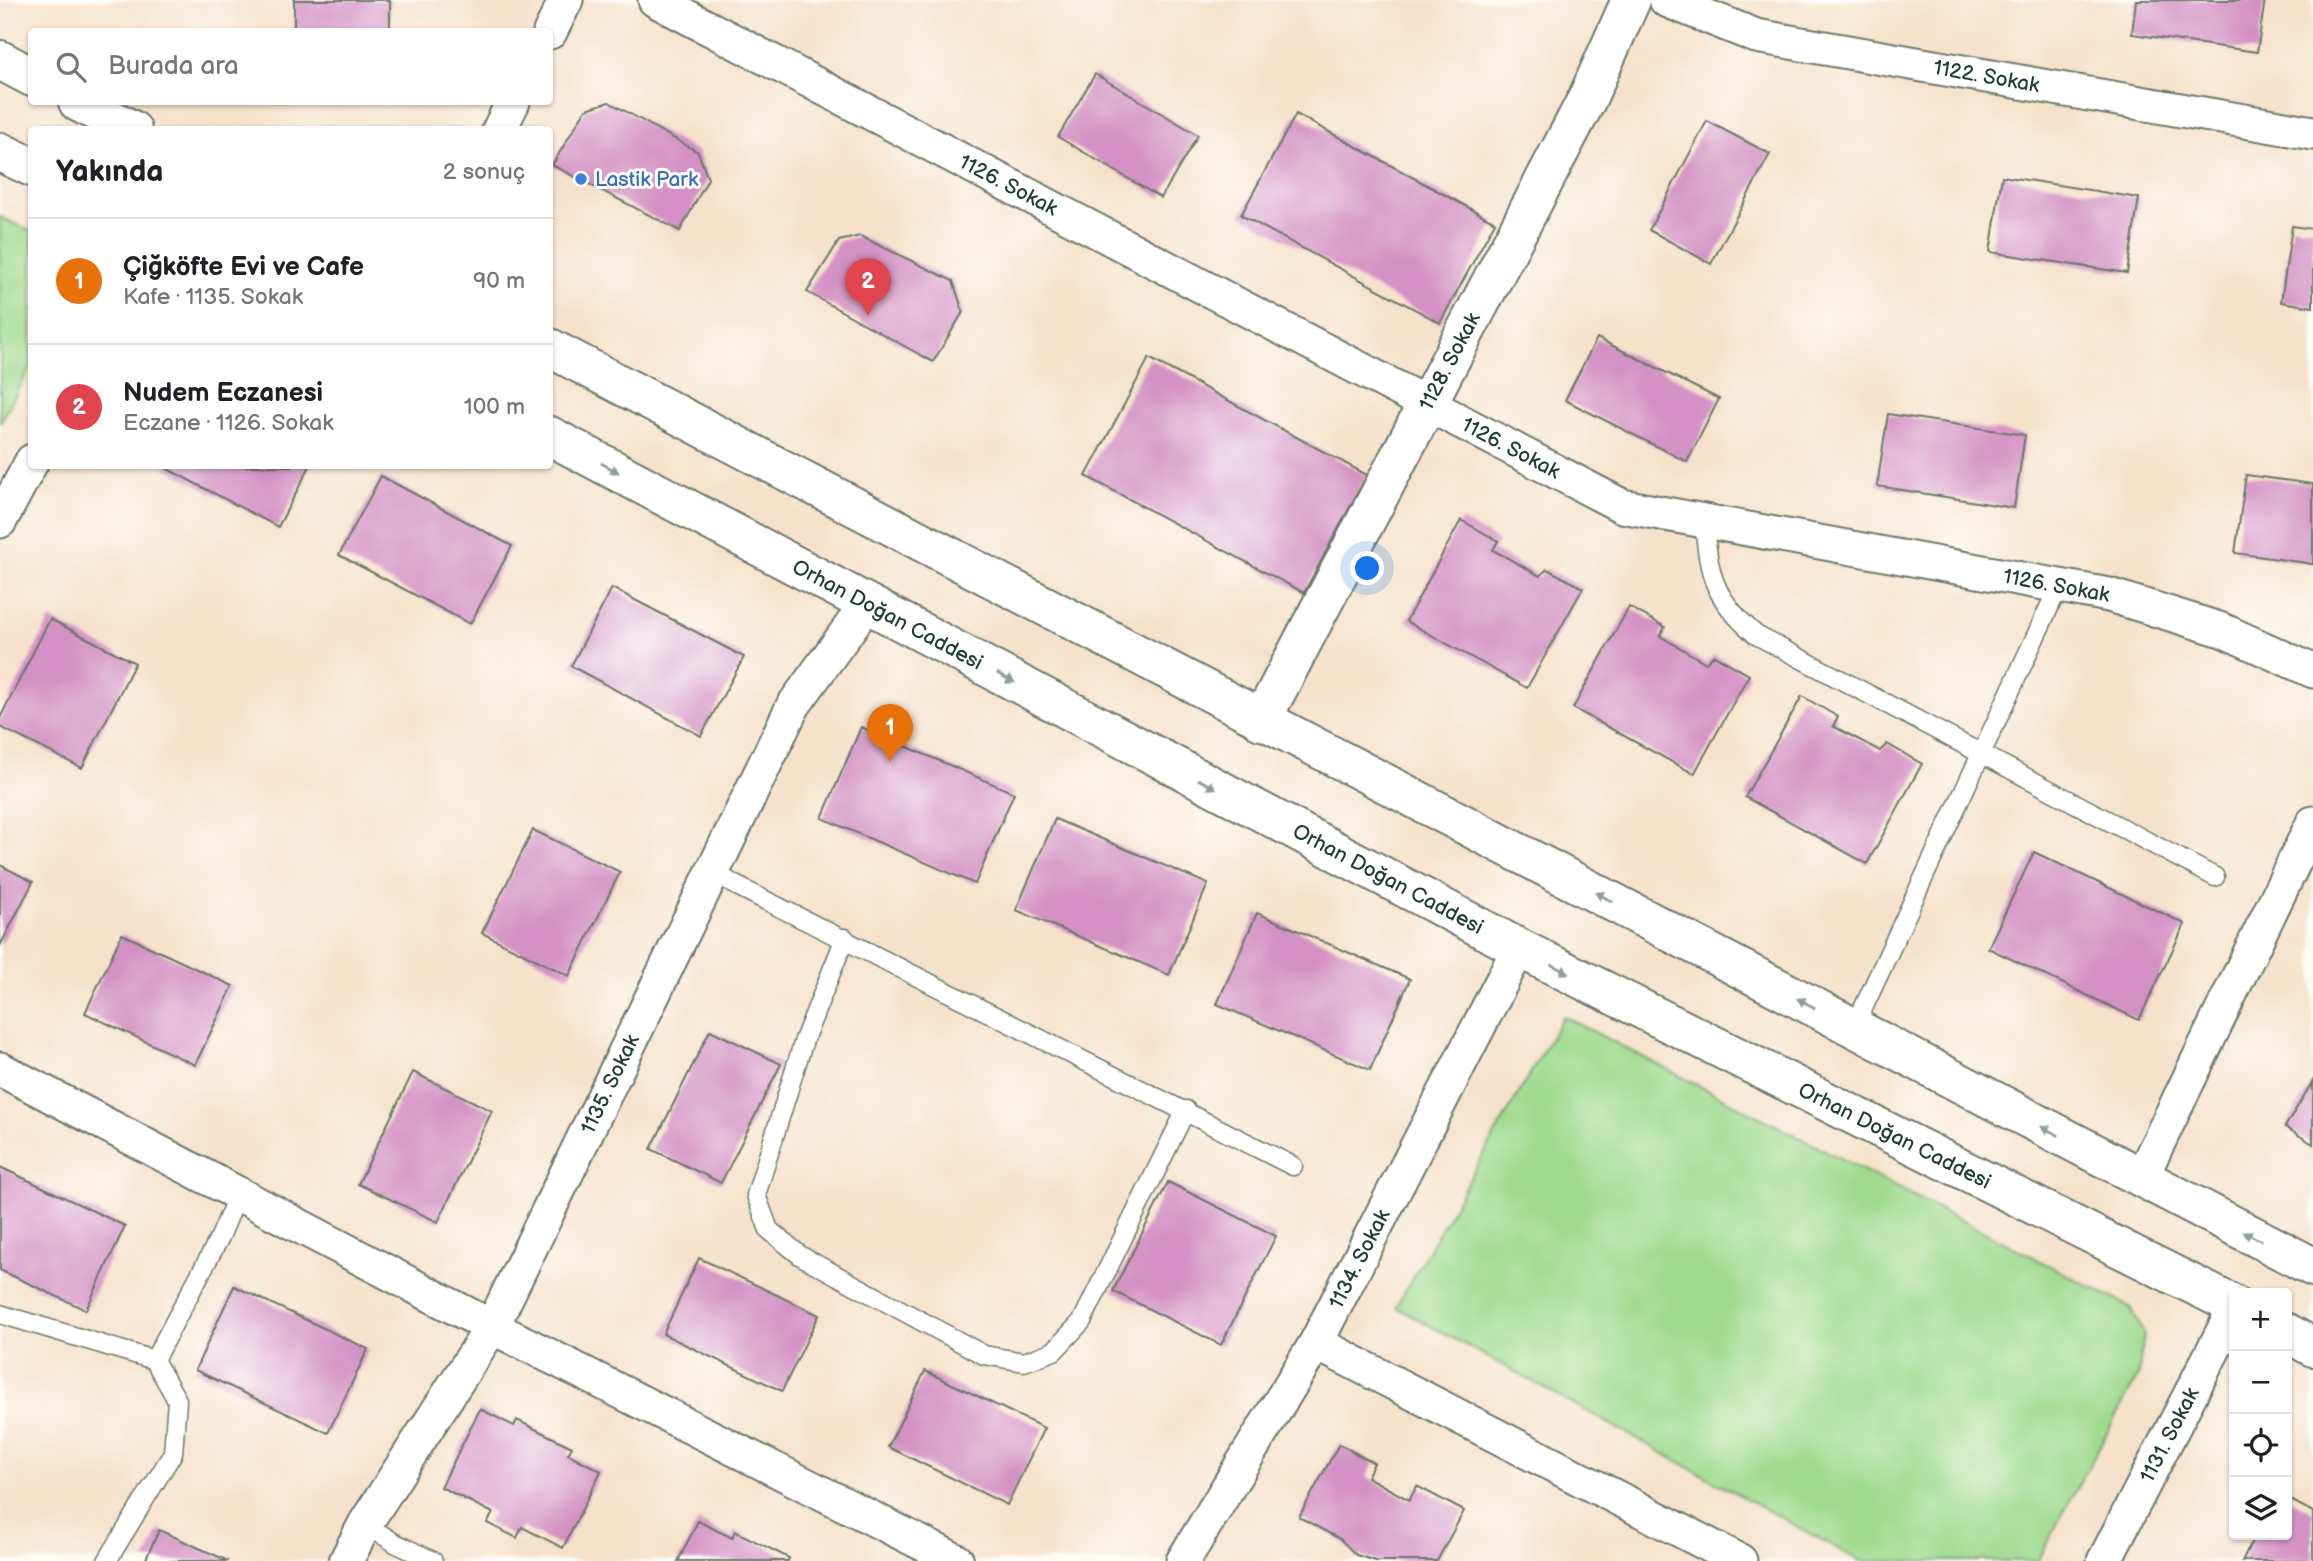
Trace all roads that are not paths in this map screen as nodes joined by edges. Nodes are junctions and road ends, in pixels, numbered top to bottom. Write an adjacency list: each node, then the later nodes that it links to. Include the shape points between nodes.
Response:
1 (566, 0): 5 (street)
2 (655, 0): 16 (street, 1126. Sokak)
3 (1631, 0): 16 (main road, 1128. Sokak, via 1587,99)
4 (1666, 0): 12 (street, 1122. Sokak, via 1756,36)
5 (552, 28)
6 (0, 60): 7 (main road)
7 (28, 75)
8 (84, 105): 10 (main road)
9 (512, 105): 11 (street)
10 (124, 126)
11 (501, 126)
12 (2313, 133)
13 (0, 152): 14 (main road)
14 (28, 165)
15 (553, 350): 24 (main road)
16 (1430, 403): 20 (street, 1126. Sokak, via 1622,506); 24 (main road, 1128. Sokak)
17 (553, 438): 22 (main road, Orhan Doğan Caddesi, one-way to 22)
18 (28, 468): 19 (street)
19 (0, 521)
20 (1704, 522): 21 (street, 1126. Sokak); 25 (lane, via 1709,570 1717,590 1756,635)
21 (2059, 586): 23 (street, 1126. Sokak, via 2109,595 2222,630); 25 (lane)
22 (867, 604): 27 (street, 1135. Sokak, via 793,706); 30 (main road, Orhan Doğan Caddesi, one-way to 30)
23 (2313, 671)
24 (1261, 721): 31 (main road, one-way to 24)
25 (1981, 753): 28 (lane); 31 (lane)
26 (2313, 823): 35 (street)
27 (713, 871): 29 (lane); 41 (street, 1135. Sokak)
28 (2215, 877)
29 (845, 937): 33 (lane); 33 (lane, via 804,1040 756,1195 769,1230 802,1256 984,1355 1024,1362 1054,1351 1082,1321)
30 (1519, 948): 38 (main road, Orhan Doğan Caddesi, one-way to 38); 43 (street, 1134. Sokak)
31 (1854, 1028): 35 (main road, one-way to 31)
32 (0, 1069): 36 (street)
33 (1186, 1110): 34 (lane)
34 (1293, 1166)
35 (2141, 1178): 37 (main road, one-way to 35)
36 (238, 1194): 41 (street); 45 (lane)
37 (2313, 1268)
38 (2229, 1305)
39 (0, 1314): 45 (lane)
40 (2229, 1318): 53 (street, 1131. Sokak)
41 (492, 1327): 46 (street, 1135. Sokak); 50 (street)
42 (2292, 1336): 44 (main road)
43 (1316, 1343): 51 (street, 1134. Sokak); 52 (street)
44 (2313, 1347)
45 (154, 1360): 47 (lane, via 177,1401 173,1452)
46 (365, 1524): 48 (street, 1135. Sokak); 49 (lane)
47 (107, 1561)
48 (346, 1561)
49 (433, 1561)
50 (957, 1561)
51 (1183, 1561)
52 (1740, 1561)
53 (2104, 1561)

